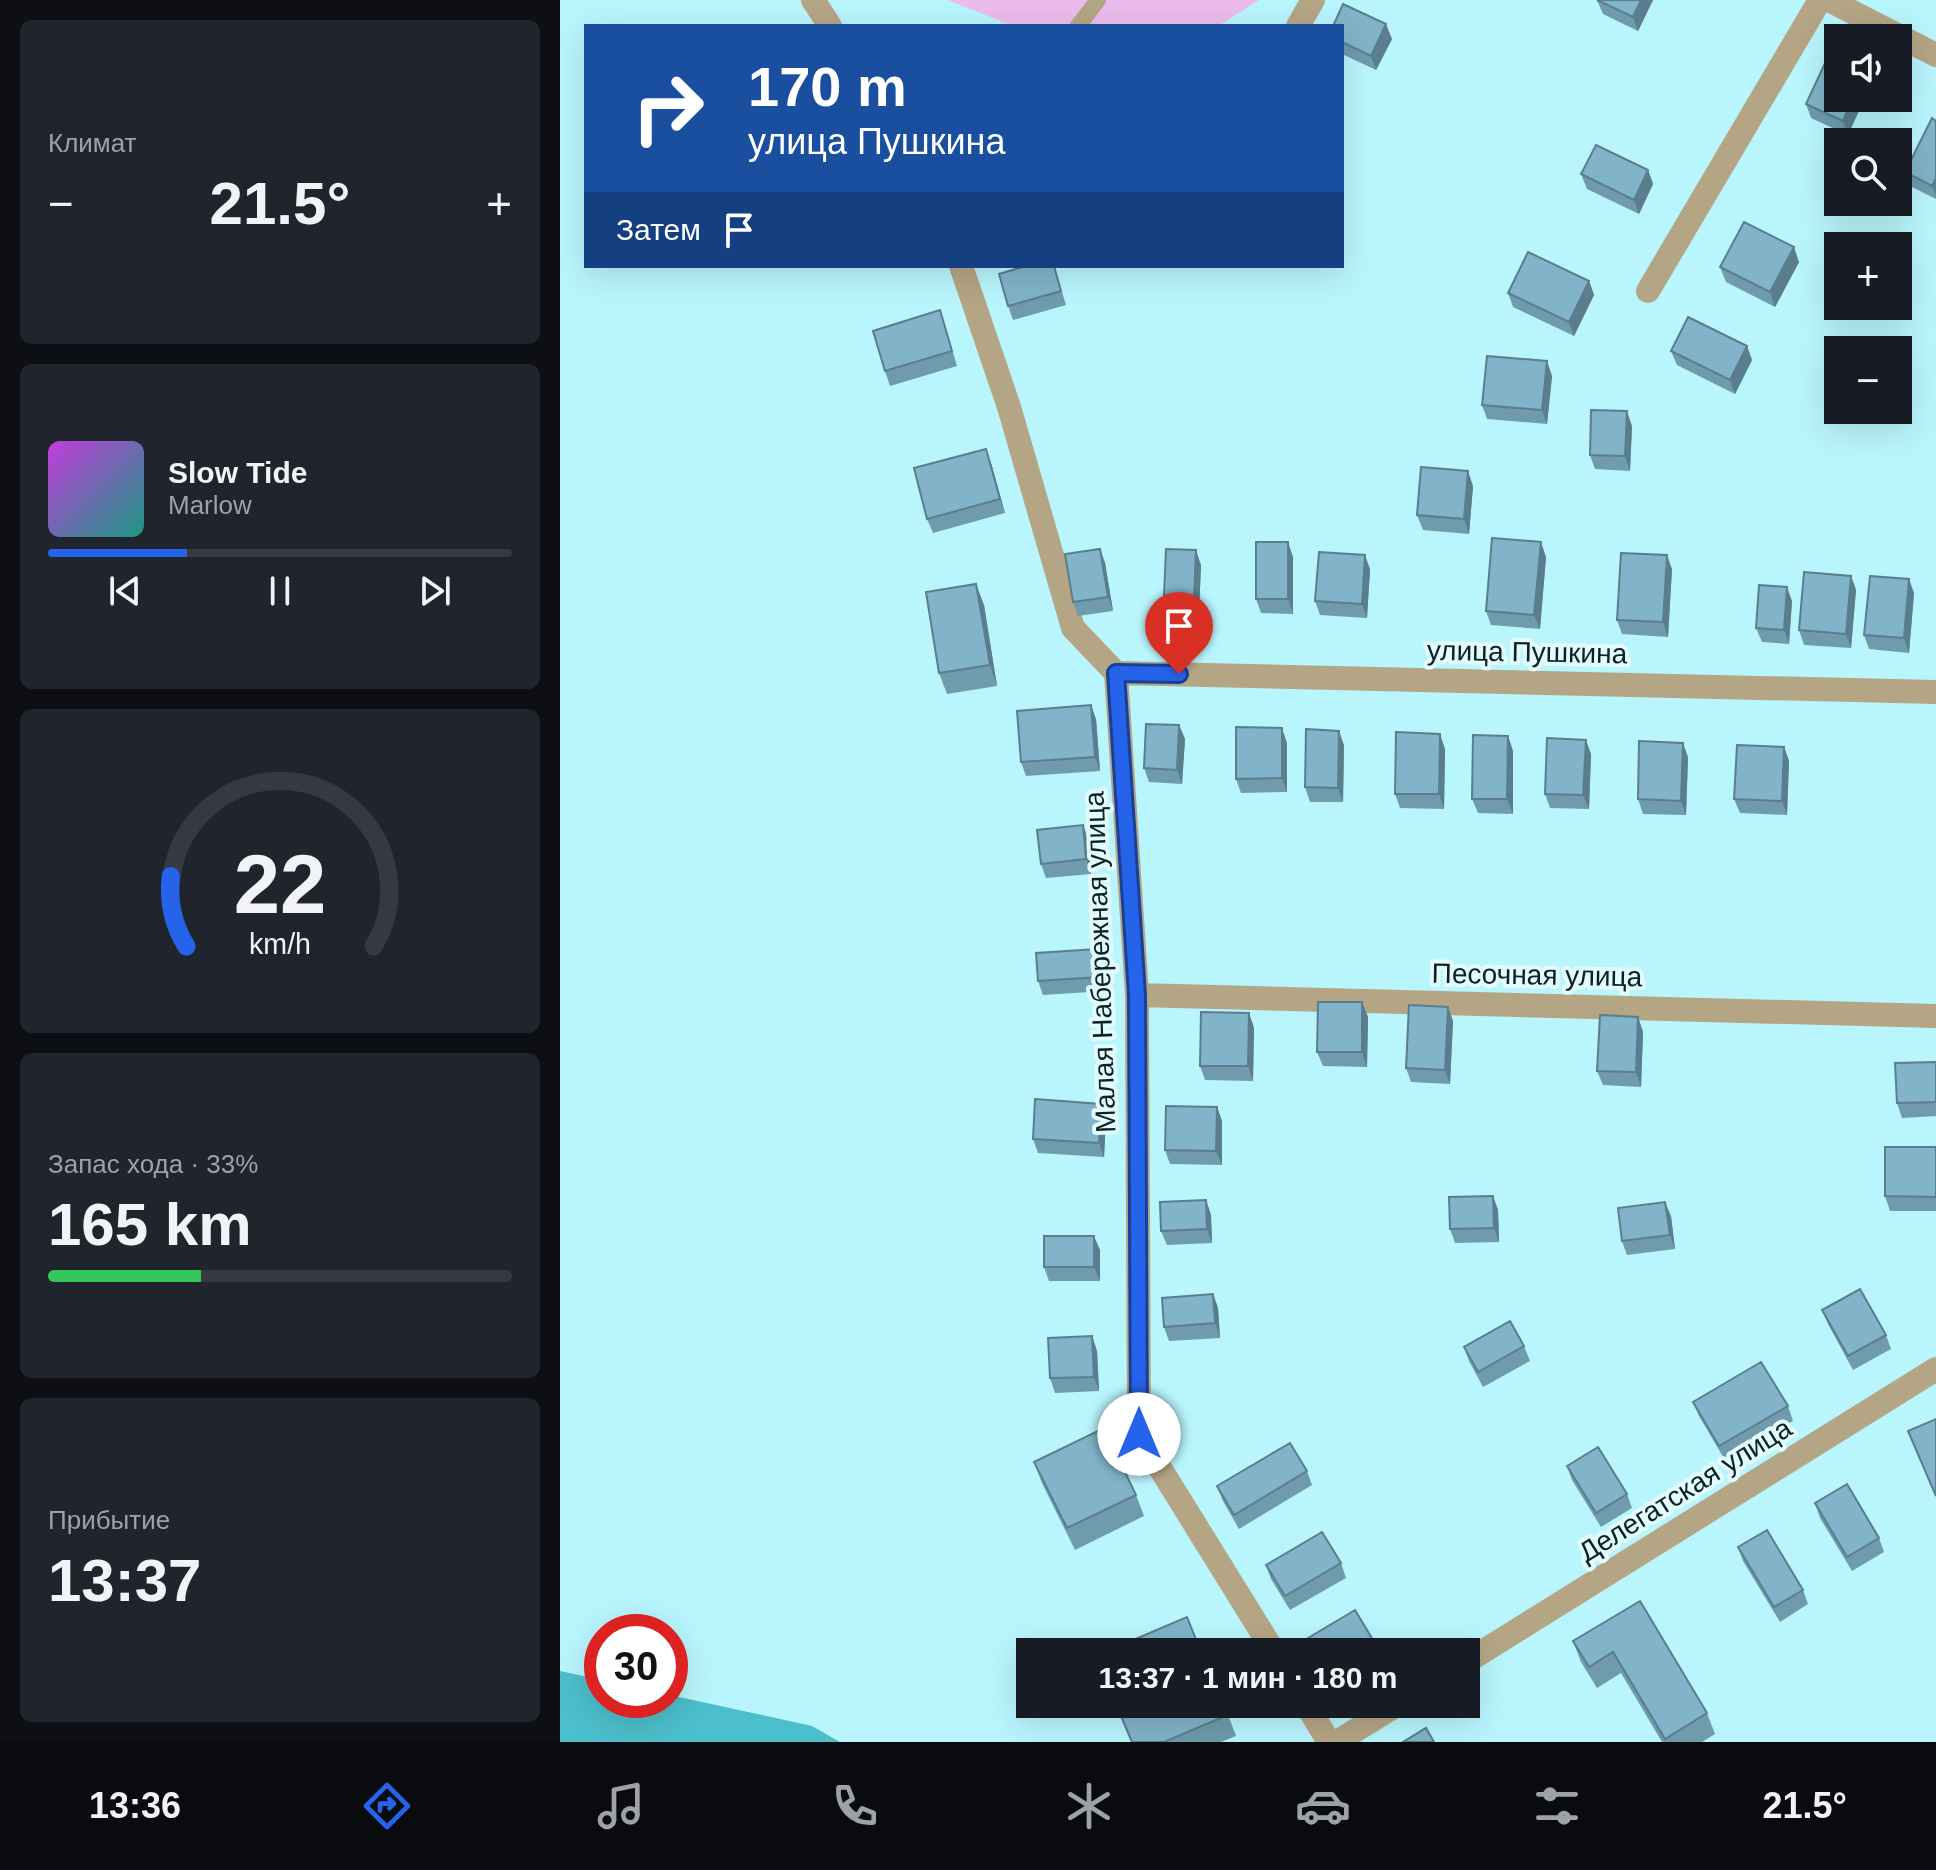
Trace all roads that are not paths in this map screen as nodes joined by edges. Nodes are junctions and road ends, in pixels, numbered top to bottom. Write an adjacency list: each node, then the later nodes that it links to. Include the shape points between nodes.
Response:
1 (813, 0): 6 (street)
2 (1098, 0): 7 (lane)
3 (1313, 0): 8 (street)
4 (1820, 0): 11 (street)
5 (1829, 0): 9 (street)
6 (829, 24)
7 (1080, 24)
8 (1299, 24)
9 (1936, 55)
10 (962, 268): 12 (street, via 1009,407 1073,628)
11 (1648, 291)
12 (1116, 673): 13 (street, улица Пушкина); 14 (street, Малая Набережная улица)
13 (1936, 692)
14 (1137, 995): 15 (street, Песочная улица); 17 (street, Малая Набережная улица, via 1139,1434)
15 (1936, 1016)
16 (1936, 1369): 18 (street, Делегатская улица)
17 (1265, 1638)
18 (1480, 1653)
19 (1314, 1718): 21 (street)
20 (1376, 1718): 22 (street)
21 (1329, 1742)
22 (1337, 1742)

